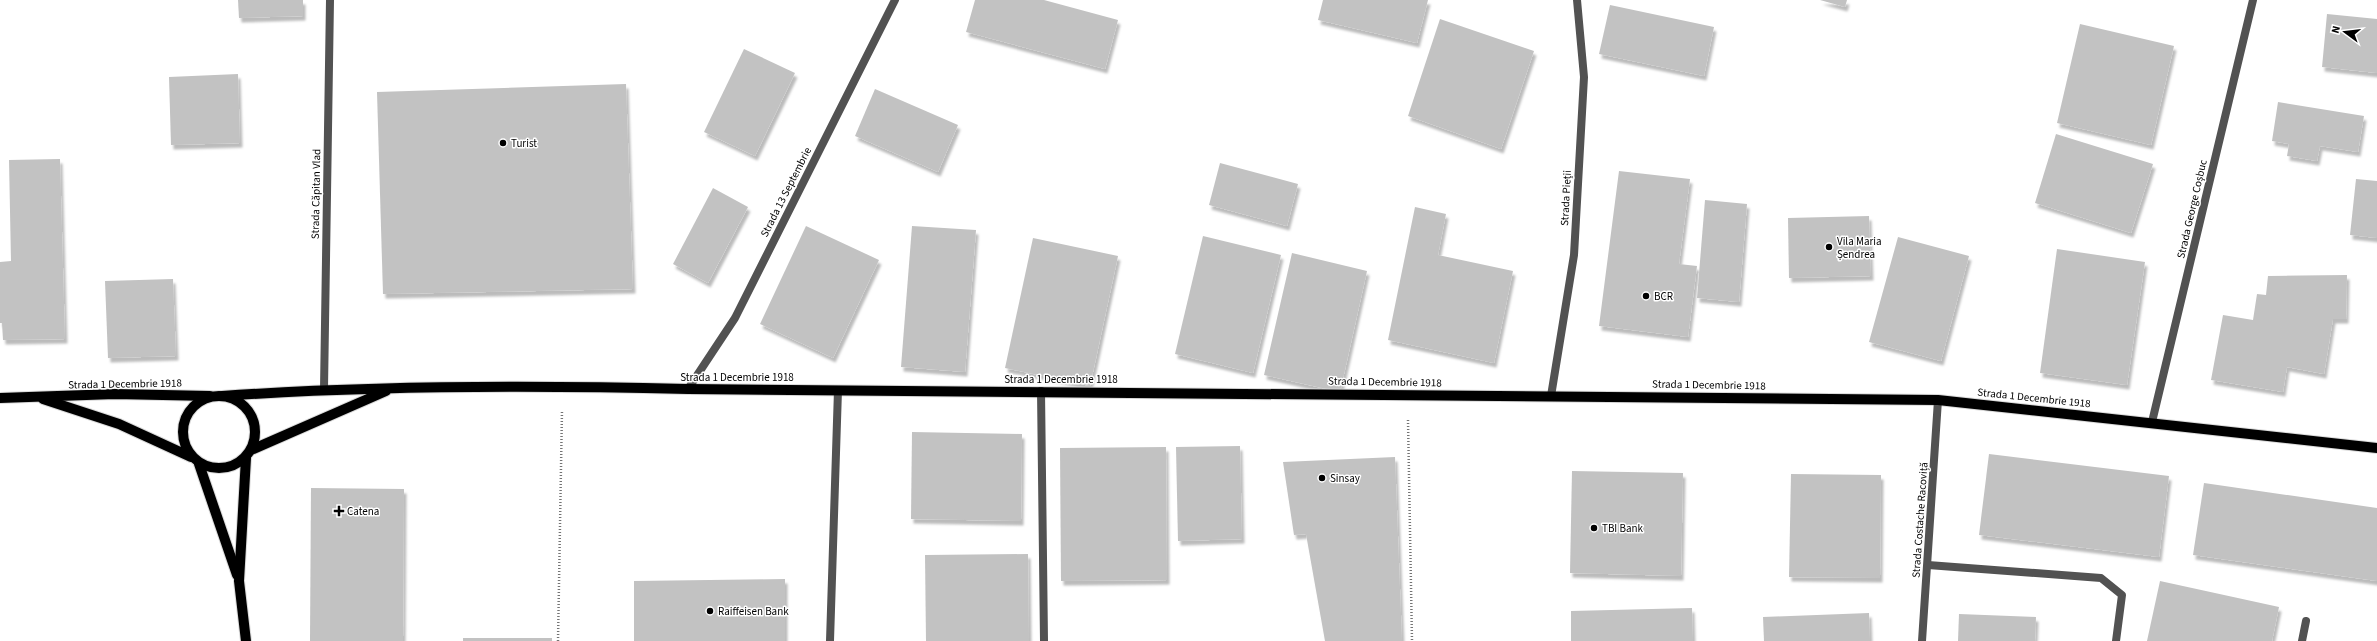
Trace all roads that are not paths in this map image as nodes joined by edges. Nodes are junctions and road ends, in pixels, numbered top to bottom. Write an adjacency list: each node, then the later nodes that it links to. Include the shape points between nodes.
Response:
1 (330, 0): 5 (street, Strada Căpitan Vlad)
2 (895, 0): 7 (street, Strada 13 Septembrie, via 735,318)
3 (1577, 0): 11 (street, Strada Pieții, via 1584,77 1574,255)
4 (2254, 0): 15 (street, Strada George Coșbuc)
5 (324, 389): 6 (main road, Strada 1 Decembrie 1918); 10 (main road, Strada 1 Decembrie 1918)
6 (390, 389): 7 (main road, Strada 1 Decembrie 1918, via 562,386); 17 (main road, Strada 1 Decembrie 1918)
7 (688, 389): 8 (main road, Strada 1 Decembrie 1918)
8 (838, 390): 9 (main road, Strada 1 Decembrie 1918); 24 (street)
9 (1041, 391): 11 (main road, Strada 1 Decembrie 1918); 25 (street)
10 (218, 396): 13 (main road, Strada 1 Decembrie 1918, via 115,394); 17 (main road, via 234,399 252,415 255,439); 18 (main road, via 198,402 187,414 183,436 185,447)
11 (1550, 396): 14 (main road, Strada 1 Decembrie 1918)
12 (0, 398): 13 (main road, Strada 1 Decembrie 1918)
13 (37, 398): 18 (main road, Strada 1 Decembrie 1918, via 119,424)
14 (1938, 400): 15 (main road, Strada 1 Decembrie 1918); 20 (street, Strada Costache Racoviță)
15 (2152, 422): 16 (main road, Strada 1 Decembrie 1918)
16 (2377, 448)
17 (248, 454): 19 (main road, via 229,468 210,468); 21 (main road)
18 (191, 457): 19 (main road)
19 (199, 464): 21 (main road)
20 (1928, 565): 26 (street, Strada Costache Racoviță); 27 (street, via 2101,578 2122,595)
21 (238, 581): 23 (main road)
22 (2306, 621): 28 (street)
23 (246, 641)
24 (830, 641)
25 (1044, 641)
26 (1922, 641)
27 (2116, 641)
28 (2302, 641)

